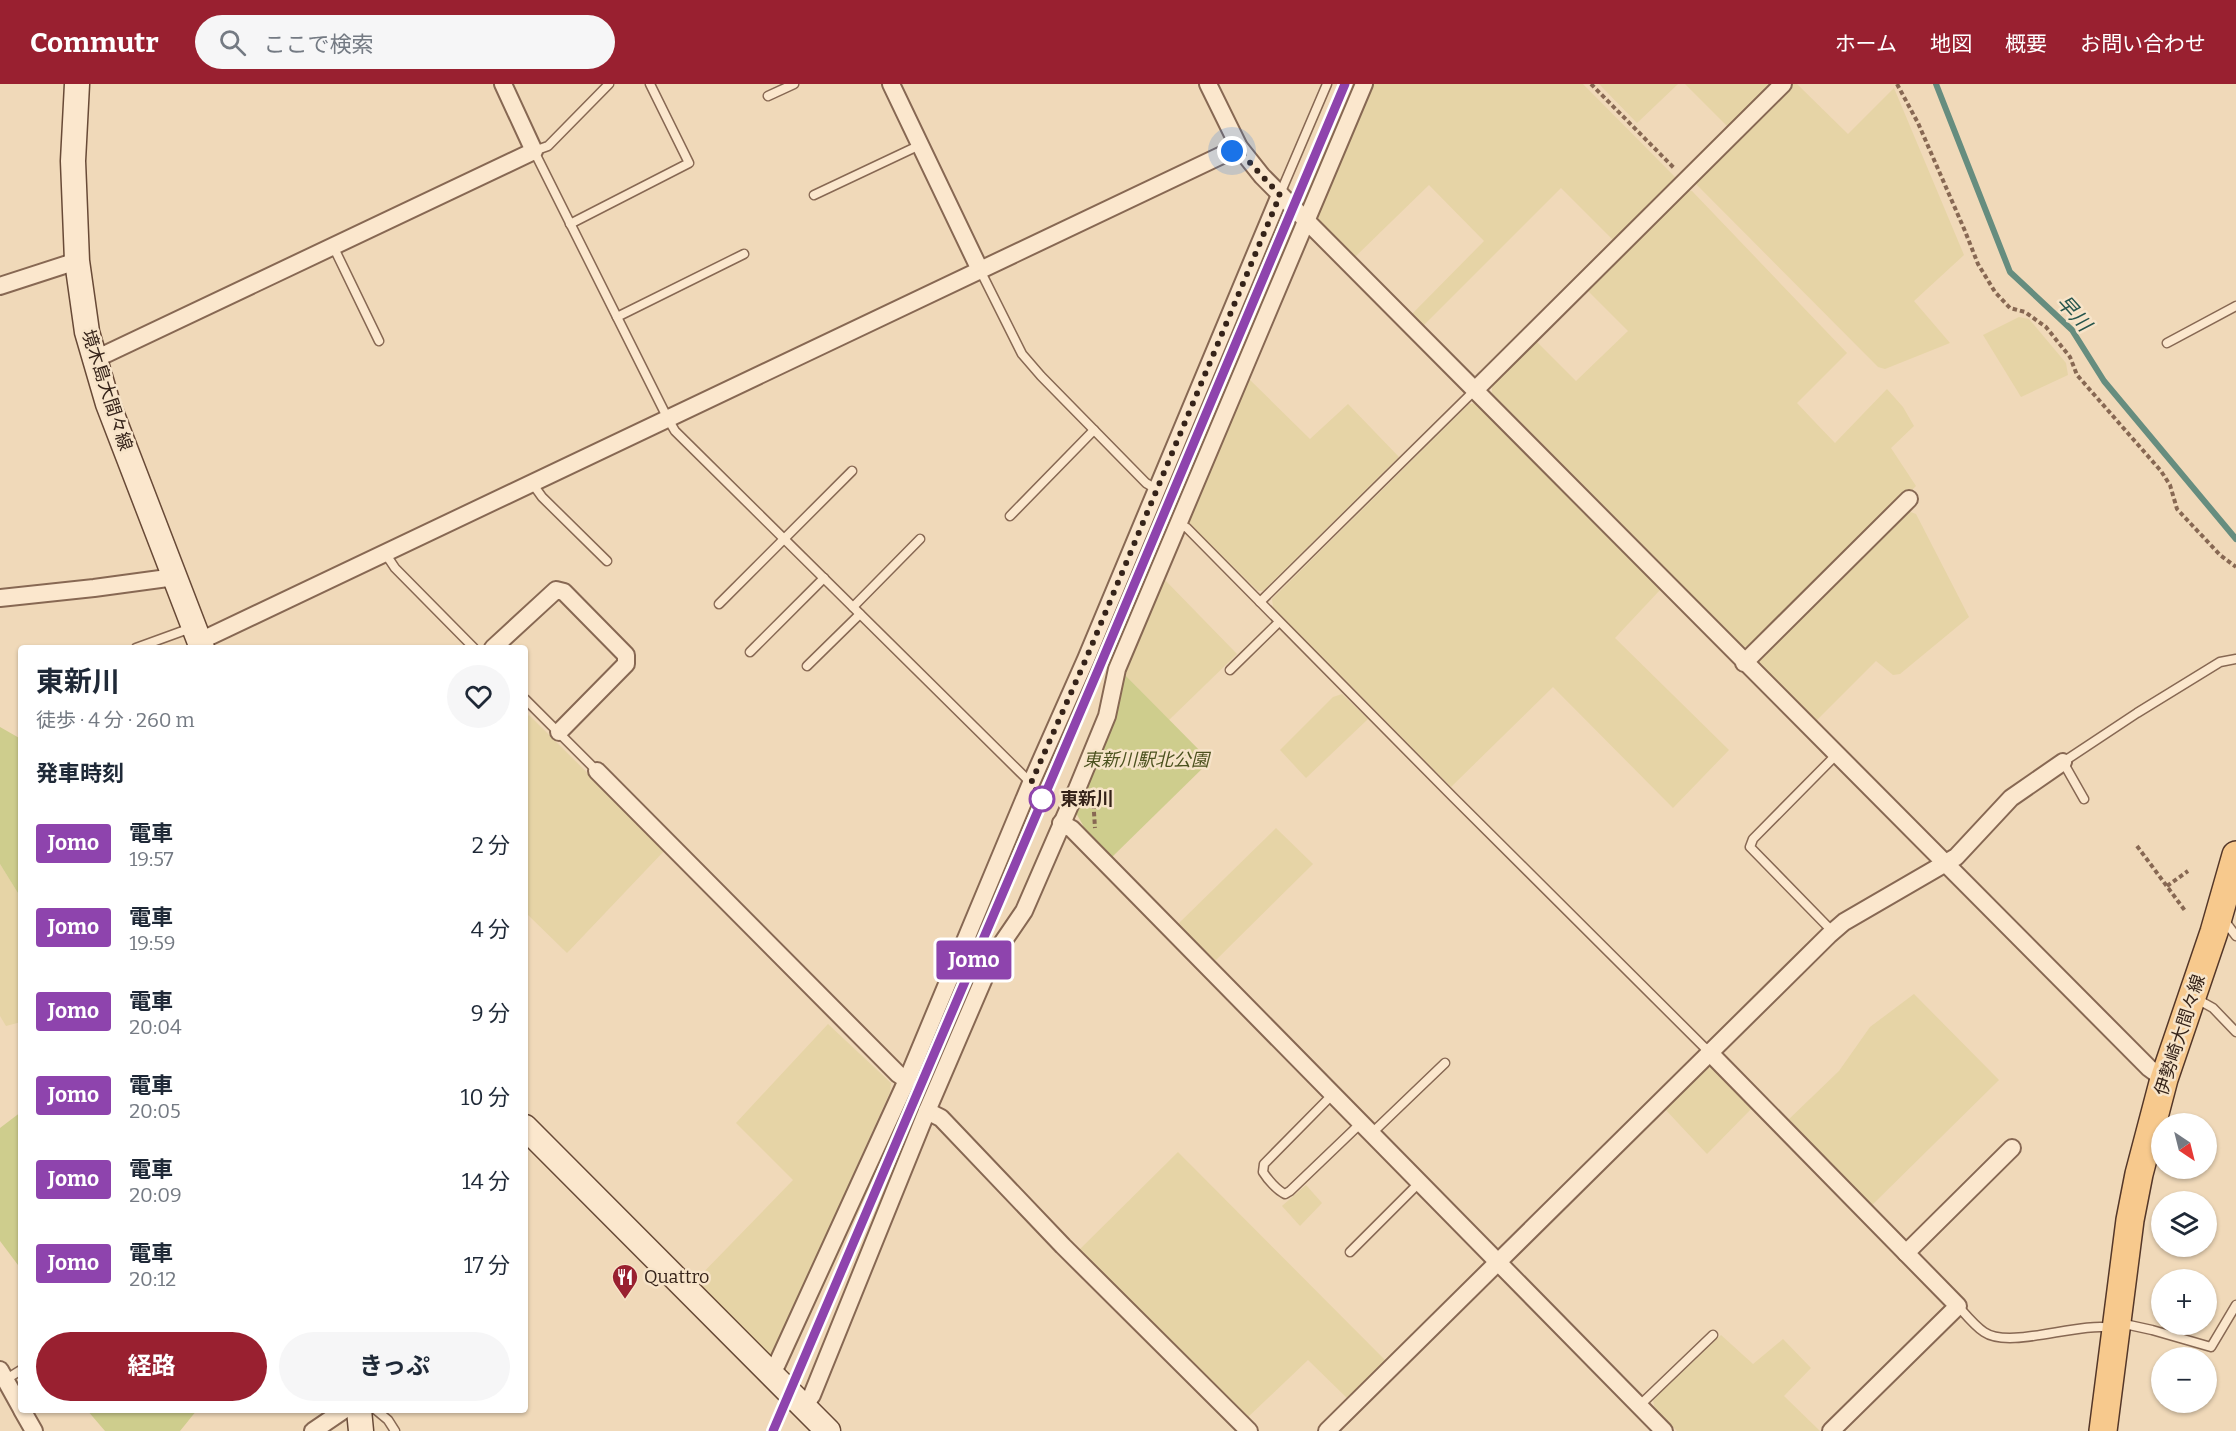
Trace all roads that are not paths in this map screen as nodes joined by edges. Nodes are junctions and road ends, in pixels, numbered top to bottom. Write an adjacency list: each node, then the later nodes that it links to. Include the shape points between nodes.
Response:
1 (77, 84): 21 (main road, 境木島大間々線, via 73,161)
2 (503, 84): 14 (street)
3 (609, 84): 14 (lane, via 548,146)
4 (650, 84): 18 (lane, via 689,163)
5 (794, 84): 11 (lane)
6 (891, 84): 12 (street)
7 (1208, 84): 13 (street)
8 (1327, 84): 16 (lane)
9 (1364, 84): 17 (street)
10 (1783, 84): 29 (street)
11 (768, 96)
12 (920, 145): 15 (lane); 22 (street)
13 (1239, 147): 16 (street); 22 (street)
14 (534, 151): 18 (lane); 19 (street)
15 (814, 195)
16 (1280, 195): 17 (street); 34 (street)
17 (1307, 220): 29 (street); 37 (street)
18 (570, 224): 25 (lane)
19 (333, 246): 26 (lane); 28 (street)
20 (744, 254): 25 (lane)
21 (77, 261): 23 (street); 28 (main road, 境木島大間々線)
22 (980, 270): 30 (street); 31 (lane, via 1022,354)
23 (0, 286)
24 (2236, 306): 27 (lane)
25 (617, 317): 30 (lane)
26 (380, 341)
27 (2167, 343)
28 (94, 358): 42 (main road, 境木島大間々線)
29 (1475, 390): 45 (lane); 55 (street)
30 (668, 419): 33 (street); 38 (lane)
31 (1094, 430): 34 (lane); 36 (lane)
32 (852, 471): 38 (lane)
33 (532, 483): 40 (street); 41 (lane)
34 (1156, 489): 63 (street)
35 (1909, 499): 55 (street)
36 (1010, 516)
37 (1178, 524): 45 (lane, via 1187,528); 65 (street, via 1117,669 1107,716)
38 (784, 538): 43 (lane); 46 (lane)
39 (920, 539): 47 (lane)
40 (385, 553): 49 (street); 51 (lane)
41 (607, 561)
42 (175, 577): 44 (street); 49 (main road, 境木島大間々線)
43 (824, 578): 47 (lane); 53 (lane)
44 (0, 598)
45 (1260, 602): 48 (lane)
46 (719, 604)
47 (857, 610): 56 (lane); 63 (lane)
48 (1279, 622): 57 (lane); 72 (lane)
49 (199, 638): 50 (lane)
50 (155, 645)
51 (471, 645)
52 (496, 645): 59 (street, via 556,590 564,592 626,655 626,664)
53 (750, 651)
54 (2236, 659): 61 (lane, via 2220,662)
55 (1744, 663): 60 (street)
56 (807, 666)
57 (1230, 670)
58 (528, 702): 59 (lane)
59 (559, 732): 62 (lane)
60 (1836, 755): 67 (street); 69 (lane, via 1753,839 1750,847)
61 (2063, 762): 64 (lane); 67 (street, via 2012,798)
62 (597, 771): 74 (street)
63 (1031, 783): 74 (street)
64 (2084, 799)
65 (1061, 823): 76 (street, via 1072,829); 77 (street, via 1024,911 994,955)
66 (2236, 855): 68 (main road, 伊勢崎大間々線)
67 (1945, 865): 69 (street); 75 (street)
68 (2226, 928): 70 (main road, 伊勢崎大間々線)
69 (1833, 932): 72 (street)
70 (2192, 997): 71 (lane, via 2213,1008); 75 (main road, 伊勢崎大間々線)
71 (2236, 1032)
72 (1709, 1052): 83 (street); 84 (street)
73 (1445, 1063): 78 (lane)
74 (907, 1080): 90 (street)
75 (2164, 1080): 87 (main road, 伊勢崎大間々線, via 2137,1185)
76 (1334, 1094): 78 (street); 78 (lane, via 1264,1164 1265,1176 1285,1194)
77 (927, 1111): 93 (street, via 812,1395); 104 (street, via 941,1118)
78 (1366, 1128): 81 (street)
79 (528, 1130): 90 (main road)
80 (2012, 1148): 83 (street)
81 (1419, 1183): 82 (lane); 84 (street)
82 (1350, 1252)
83 (1906, 1253): 86 (street)
84 (1497, 1262): 94 (street); 105 (street)
85 (2236, 1305): 87 (lane, via 2211,1347 2152,1330)
86 (1958, 1306): 87 (lane, via 1986,1334 2001,1337); 107 (street)
87 (2117, 1326): 108 (main road, 伊勢崎大間々線)
88 (1713, 1335): 94 (lane)
89 (18, 1371): 91 (lane)
90 (770, 1372): 93 (main road)
91 (3, 1375): 92 (street)
92 (18, 1402)
93 (804, 1406): 103 (main road)
94 (1638, 1406): 106 (street)
95 (24, 1413): 99 (street)
96 (340, 1413): 100 (street)
97 (359, 1413): 101 (main road)
98 (380, 1413): 102 (lane)
99 (34, 1431)
100 (313, 1431)
101 (361, 1431)
102 (395, 1431)
103 (828, 1431)
104 (1249, 1431)
105 (1327, 1431)
106 (1664, 1431)
107 (1831, 1431)
108 (2103, 1431)

